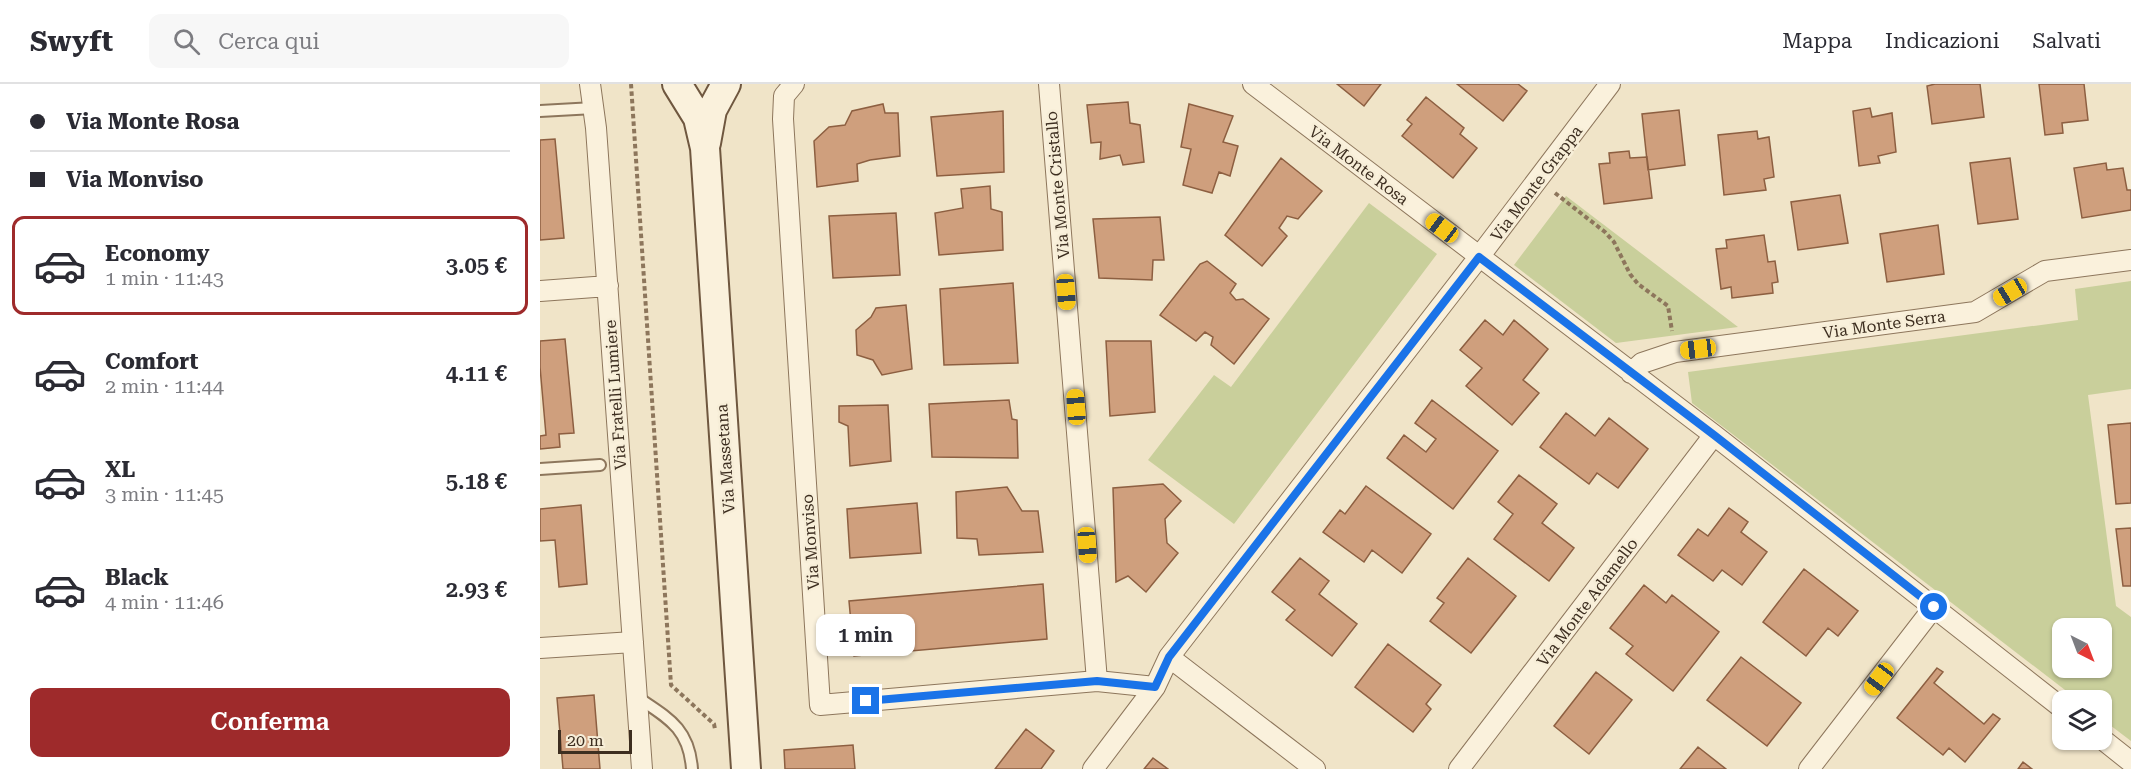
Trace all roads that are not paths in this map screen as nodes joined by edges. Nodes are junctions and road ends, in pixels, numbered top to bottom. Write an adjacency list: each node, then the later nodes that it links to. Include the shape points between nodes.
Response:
1 (677, 84): 9 (main road, Via Massetana, via 698,118)
2 (726, 84): 9 (main road, Via Massetana, via 712,110)
3 (794, 84): 22 (street, Via Monviso, via 784,96 783,119 820,705)
4 (1049, 84): 22 (street, Via Monte Cristallo)
5 (1253, 84): 10 (street, Via Monte Rosa)
6 (1610, 84): 10 (street, Via Monte Grappa)
7 (593, 92): 8 (lane); 12 (street, Via Fratelli Lumiere)
8 (540, 111)
9 (705, 148): 30 (main road, Via Massetana)
10 (1479, 257): 14 (street, Via Monte Rosa); 21 (street, Via Monte Grappa)
11 (2131, 260): 14 (street, Via Monte Serra, via 2045,271 1975,312 1675,352 1642,363)
12 (608, 286): 13 (street); 19 (street, Via Fratelli Lumiere)
13 (540, 291)
14 (1631, 373): 15 (street, Via Monte Rosa)
15 (1714, 435): 18 (street, Via Monte Rosa); 33 (street, Via Monte Adamello)
16 (600, 465): 17 (lane)
17 (540, 469)
18 (1934, 607): 25 (street, Via Monte Rosa); 34 (street)
19 (633, 642): 20 (street); 24 (street, Via Fratelli Lumiere)
20 (540, 648)
21 (1169, 657): 23 (street, Via Monte Grappa); 32 (street)
22 (1097, 681): 23 (street, Via Monviso)
23 (1155, 687): 31 (street, Via Monte Grappa)
24 (637, 697): 28 (street, Via Fratelli Lumiere); 29 (lane, via 682,732)
25 (2052, 700)
26 (2112, 747): 27 (street)
27 (2131, 762)
28 (642, 769)
29 (692, 769)
30 (746, 769)
31 (1093, 769)
32 (1315, 769)
33 (1460, 769)
34 (1809, 769)

